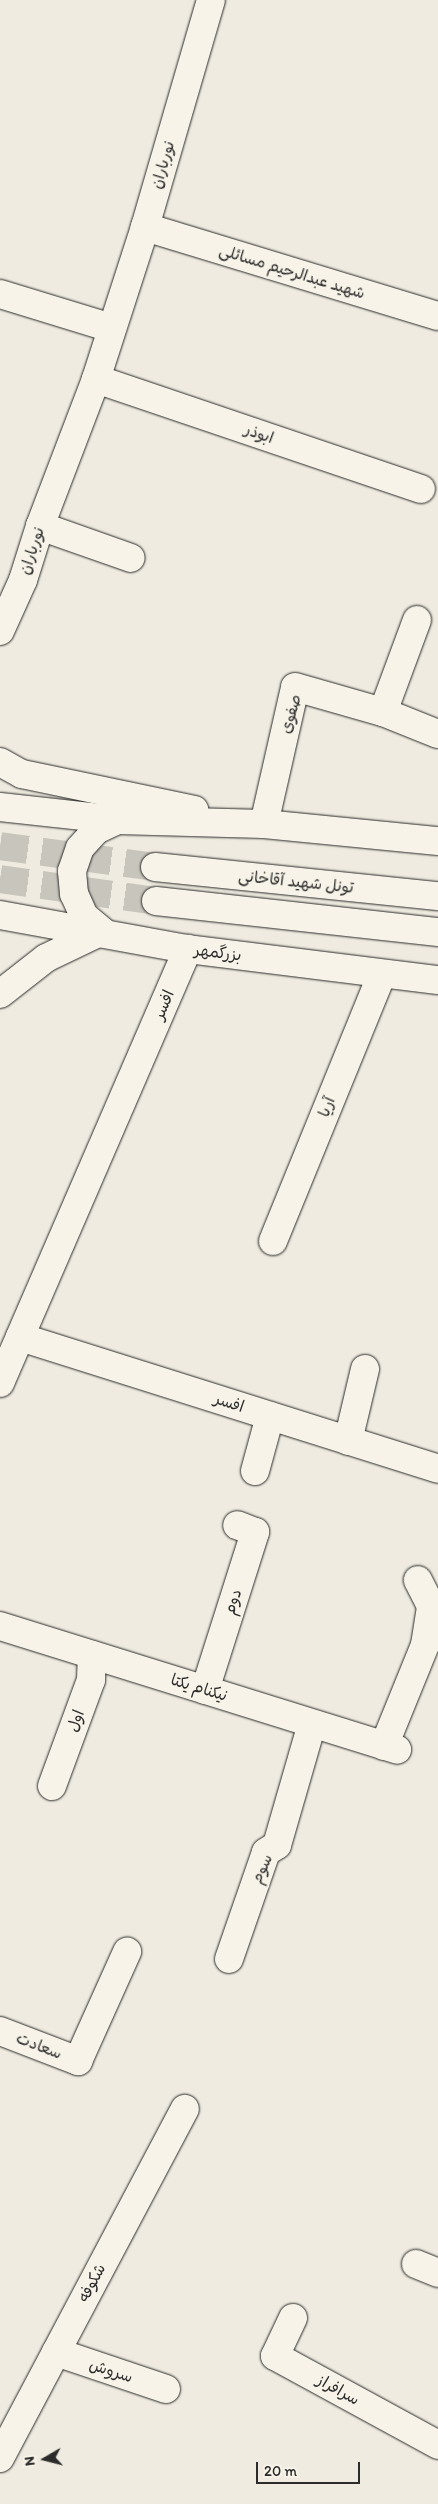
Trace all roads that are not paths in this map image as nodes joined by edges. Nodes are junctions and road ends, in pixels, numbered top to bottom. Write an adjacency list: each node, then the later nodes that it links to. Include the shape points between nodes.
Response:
1 (211, 0): 2 (street, نورباران)
2 (145, 227): 4 (street, شهید عبدالرحیم مسائلی); 5 (street, نورباران)
3 (0, 294): 5 (street)
4 (438, 316)
5 (111, 328): 6 (street, نورباران)
6 (96, 379): 7 (street, ابوذر); 8 (street, نورباران)
7 (421, 489)
8 (40, 526): 9 (street); 11 (street, نورباران, via 23,580)
9 (131, 558)
10 (417, 620): 12 (street)
11 (0, 632)
12 (383, 712): 13 (street, صفوی); 17 (street, صفوی, via 295,687)
13 (438, 734)
14 (0, 762): 17 (street, via 22,774)
15 (0, 807): 16 (street)
16 (117, 820): 17 (street); 23 (street, via 96,830 85,842 72,870 84,916)
17 (264, 824): 18 (street)
18 (438, 841)
19 (155, 867): 20 (street, تونل شهید آقاخانی)
20 (438, 896)
21 (156, 900): 24 (street, تونل شهید آقاخانی)
22 (0, 915): 23 (street, بزرگمهر)
23 (102, 931): 25 (street, بزرگمهر); 28 (street, via 46,958)
24 (438, 932)
25 (188, 949): 26 (street, بزرگمهر); 30 (street, افسر)
26 (382, 974): 27 (street, بزرگمهر); 29 (street, آریا)
27 (438, 980)
28 (0, 994)
29 (272, 1240)
30 (20, 1337): 32 (street, افسر); 33 (street, افسر)
31 (365, 1369): 34 (street)
32 (0, 1383)
33 (270, 1416): 34 (street, افسر); 36 (street)
34 (348, 1441): 35 (street, افسر)
35 (438, 1469)
36 (256, 1470)
37 (237, 1525): 42 (street, دوم, via 255,1532)
38 (418, 1580): 40 (street, via 431,1606)
39 (0, 1626): 41 (street, نیکنام یکتا)
40 (431, 1647): 43 (street, نیکنام یکتا, via 390,1748)
41 (92, 1655): 42 (street, نیکنام یکتا); 44 (street, اول, via 91,1680)
42 (205, 1690): 43 (street, نیکنام یکتا)
43 (312, 1724): 46 (street, سوم, via 277,1845 266,1852)
44 (52, 1786)
45 (127, 1952): 47 (street, سعادت, via 78,2061)
46 (229, 1959)
47 (0, 2031)
48 (185, 2109): 50 (street, شکوفه)
49 (293, 2318): 52 (street, سرافراز, via 275,2356)
50 (56, 2352): 51 (street, سروش); 53 (street, شکوفه)
51 (166, 2389)
52 (438, 2445)
53 (0, 2458)

